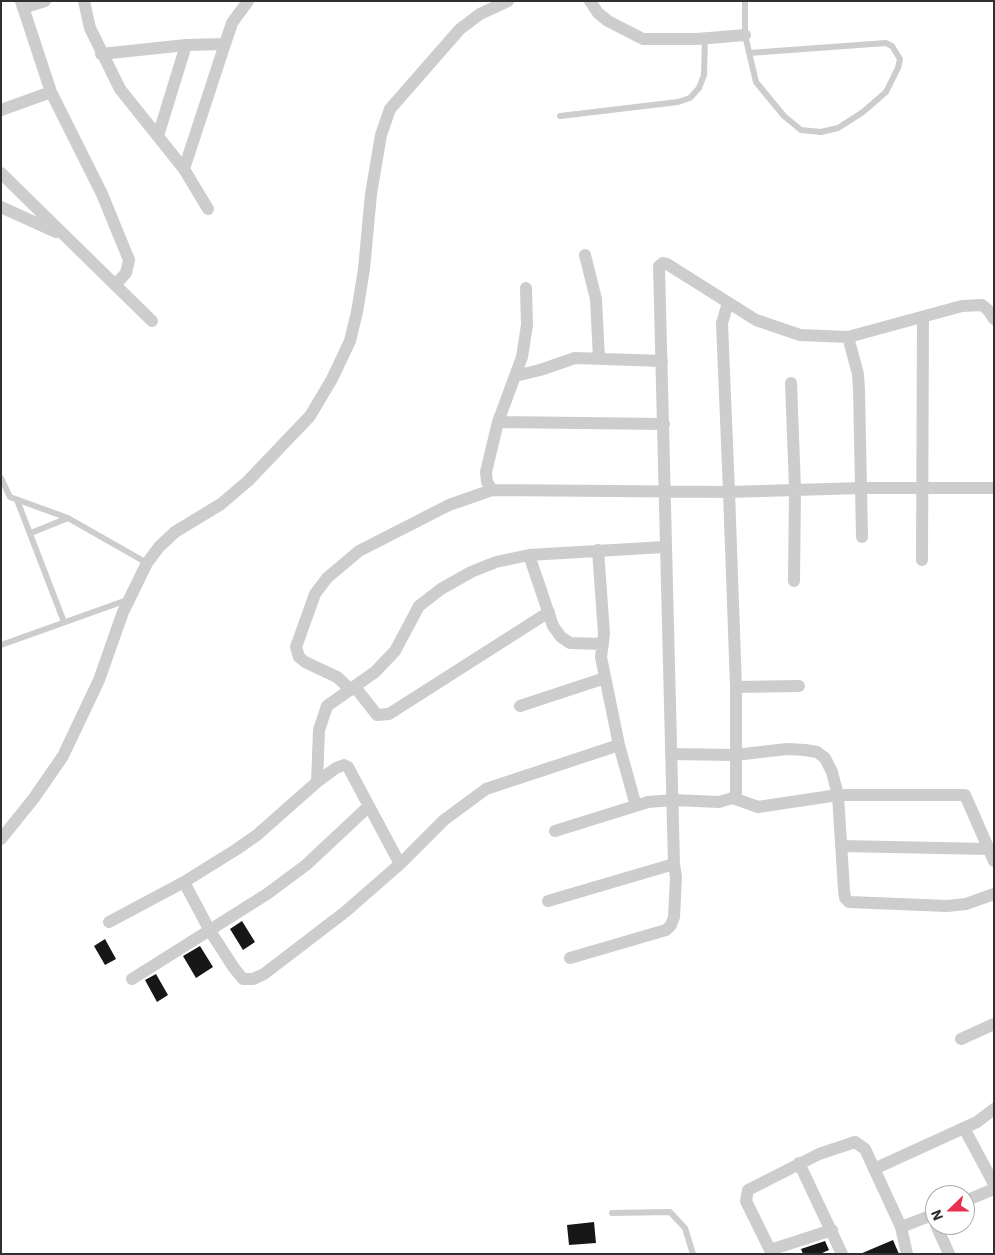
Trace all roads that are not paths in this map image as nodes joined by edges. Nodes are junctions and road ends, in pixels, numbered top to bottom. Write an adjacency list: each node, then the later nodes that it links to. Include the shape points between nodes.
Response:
1 (45, 1): 7 (street)
2 (84, 1): 13 (street, via 90,28)
3 (248, 1): 10 (street, via 232,23)
4 (508, 1): 53 (street, via 480,14 460,29 390,109 381,135 364,269 350,340 332,380 310,416 248,481 221,504 175,532)
5 (590, 1): 9 (street, via 608,21 643,40)
6 (744, 1): 8 (lane)
7 (22, 4): 14 (street)
8 (744, 35): 9 (street); 12 (lane)
9 (705, 38): 16 (lane, via 704,75 690,98)
10 (225, 44): 11 (street); 18 (street)
11 (186, 45): 13 (street); 17 (street)
12 (749, 53): 12 (lane, via 756,82 784,116 801,130 810,132 838,128 864,112 886,92 900,59 892,46 886,43)
13 (101, 54): 17 (street, via 120,89)
14 (51, 92): 15 (street); 24 (street, via 98,186 129,260 126,273)
15 (1, 110)
16 (560, 116)
17 (158, 136): 18 (street)
18 (184, 169): 21 (street)
19 (1, 173): 22 (street)
20 (1, 207): 22 (street)
21 (208, 209)
22 (65, 235): 24 (street)
23 (585, 255): 31 (street, via 596,299)
24 (115, 284): 29 (street)
25 (526, 288): 33 (street, via 526,325 522,357)
26 (728, 304): 30 (street, via 778,329 800,335); 32 (street, via 667,264 660,264); 44 (street, via 722,323)
27 (923, 317): 28 (street, via 962,306 982,305); 30 (street); 40 (street)
28 (994, 319)
29 (152, 321)
30 (848, 337): 38 (street, via 858,374)
31 (599, 358): 32 (street); 33 (street, via 566,360)
32 (662, 361): 36 (street)
33 (515, 376): 35 (street)
34 (791, 383): 42 (street)
35 (498, 422): 36 (street); 41 (street, via 486,472)
36 (664, 424): 43 (street)
37 (1, 478): 45 (lane, via 10,497)
38 (861, 488): 40 (street); 42 (street); 48 (street)
39 (994, 488): 40 (street)
40 (923, 489): 52 (street)
41 (492, 490): 43 (street); 63 (street, via 449,505 359,551 333,572 316,594 296,647 297,653 305,662)
42 (795, 490): 44 (street); 54 (street)
43 (665, 492): 44 (street); 49 (street)
44 (729, 492): 62 (street)
45 (17, 500): 46 (lane); 47 (lane)
46 (68, 518): 47 (lane); 53 (lane)
47 (31, 534): 57 (lane)
48 (862, 537)
49 (664, 548): 50 (street); 66 (street)
50 (598, 550): 51 (street); 58 (street)
51 (529, 555): 56 (street); 63 (street, via 496,562 441,589 419,606 395,651 375,672)
52 (922, 560)
53 (147, 563): 55 (street)
54 (794, 581)
55 (128, 600): 57 (lane); 75 (street, via 99,680 63,756)
56 (549, 612): 58 (street, via 557,632 570,643); 63 (street, via 389,714 378,715)
57 (64, 622): 59 (lane)
58 (603, 644): 60 (street, via 601,657)
59 (1, 645)
60 (605, 678): 64 (street); 65 (street)
61 (799, 686): 62 (street)
62 (736, 687): 67 (street)
63 (353, 688): 68 (street, via 327,706 319,730)
64 (520, 706)
65 (619, 745): 72 (street); 78 (street, via 486,789 444,820)
66 (671, 754): 67 (street); 71 (street)
67 (735, 755): 69 (street, via 787,749 816,752 825,758); 70 (street, via 736,793)
68 (316, 782): 73 (street, via 344,765); 80 (street, via 257,835)
69 (838, 795): 70 (street, via 758,807); 76 (street); 77 (street, via 965,795)
70 (733, 798): 71 (street, via 719,802)
71 (673, 800): 72 (street); 79 (street)
72 (636, 806): 74 (street)
73 (368, 807): 78 (street); 84 (street, via 286,880)
74 (555, 831)
75 (1, 839)
76 (841, 846): 77 (street); 81 (street, via 845,898 849,902 947,906 966,904)
77 (991, 855)
78 (400, 864): 84 (street, via 307,942 264,974 252,979 243,979)
79 (674, 864): 82 (street); 85 (street, via 674,917 666,930)
80 (184, 882): 83 (street); 84 (street)
81 (994, 894)
82 (548, 901)
83 (109, 922)
84 (210, 931): 86 (street)
85 (570, 958)
86 (132, 979)
87 (994, 1024): 88 (street)
88 (961, 1039)
89 (994, 1109): 90 (street)
90 (964, 1128): 92 (street); 93 (street)
91 (799, 1163): 92 (street, via 855,1142 865,1148); 99 (street); 101 (street, via 756,1184 746,1194 746,1201)
92 (874, 1169): 98 (street)
93 (994, 1184)
94 (994, 1189): 95 (street)
95 (975, 1198)
96 (612, 1212): 102 (lane, via 670,1212 685,1228)
97 (925, 1221): 98 (street)
98 (901, 1227): 104 (street)
99 (832, 1230): 101 (street); 103 (street)
100 (941, 1235): 105 (street)
101 (771, 1252)
102 (692, 1254)
103 (842, 1254)
104 (907, 1254)
105 (949, 1254)

